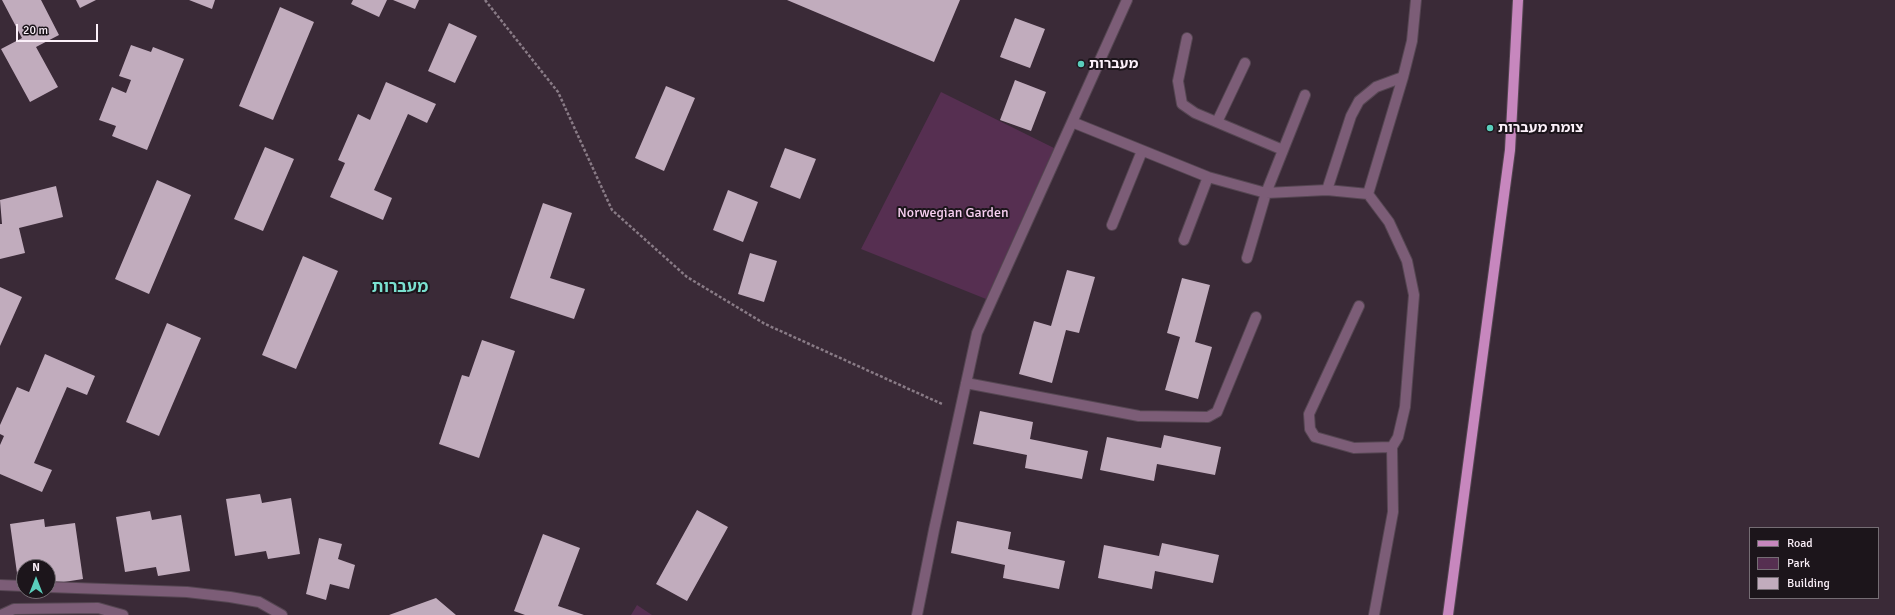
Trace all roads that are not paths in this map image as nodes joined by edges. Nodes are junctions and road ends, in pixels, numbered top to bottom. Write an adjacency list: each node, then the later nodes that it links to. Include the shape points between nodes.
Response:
1 (1127, 0): 8 (street)
2 (1416, 0): 6 (street, via 1412,41)
3 (1518, 0): 31 (main road, via 1510,150)
4 (1187, 38): 9 (street, via 1178,81 1182,104 1195,113)
5 (1245, 63): 9 (street)
6 (1403, 77): 13 (street, via 1376,87 1359,101 1351,116); 15 (street)
7 (1305, 94): 10 (street)
8 (1072, 122): 11 (street); 21 (street, via 977,333)
9 (1217, 122): 10 (street)
10 (1283, 150): 14 (street)
11 (1142, 151): 12 (street); 16 (street)
12 (1208, 177): 14 (street); 17 (street)
13 (1327, 190): 14 (street); 15 (street)
14 (1266, 193): 18 (street)
15 (1368, 194): 22 (street, via 1389,222 1407,261 1414,295 1405,407 1398,437)
16 (1112, 225)
17 (1184, 240)
18 (1247, 258)
19 (1359, 306): 22 (street, via 1309,414 1310,429 1315,437 1354,448)
20 (1256, 317): 21 (street, via 1217,412 1208,417 1139,416)
21 (966, 383): 29 (street)
22 (1392, 447): 30 (street, via 1393,512)
23 (0, 585): 24 (street)
24 (16, 586)
25 (56, 586): 28 (street, via 187,592 230,597 259,602)
26 (1, 615): 27 (street, via 14,609 98,608)
27 (123, 615)
28 (282, 615)
29 (917, 615)
30 (1374, 615)
31 (1448, 615)

